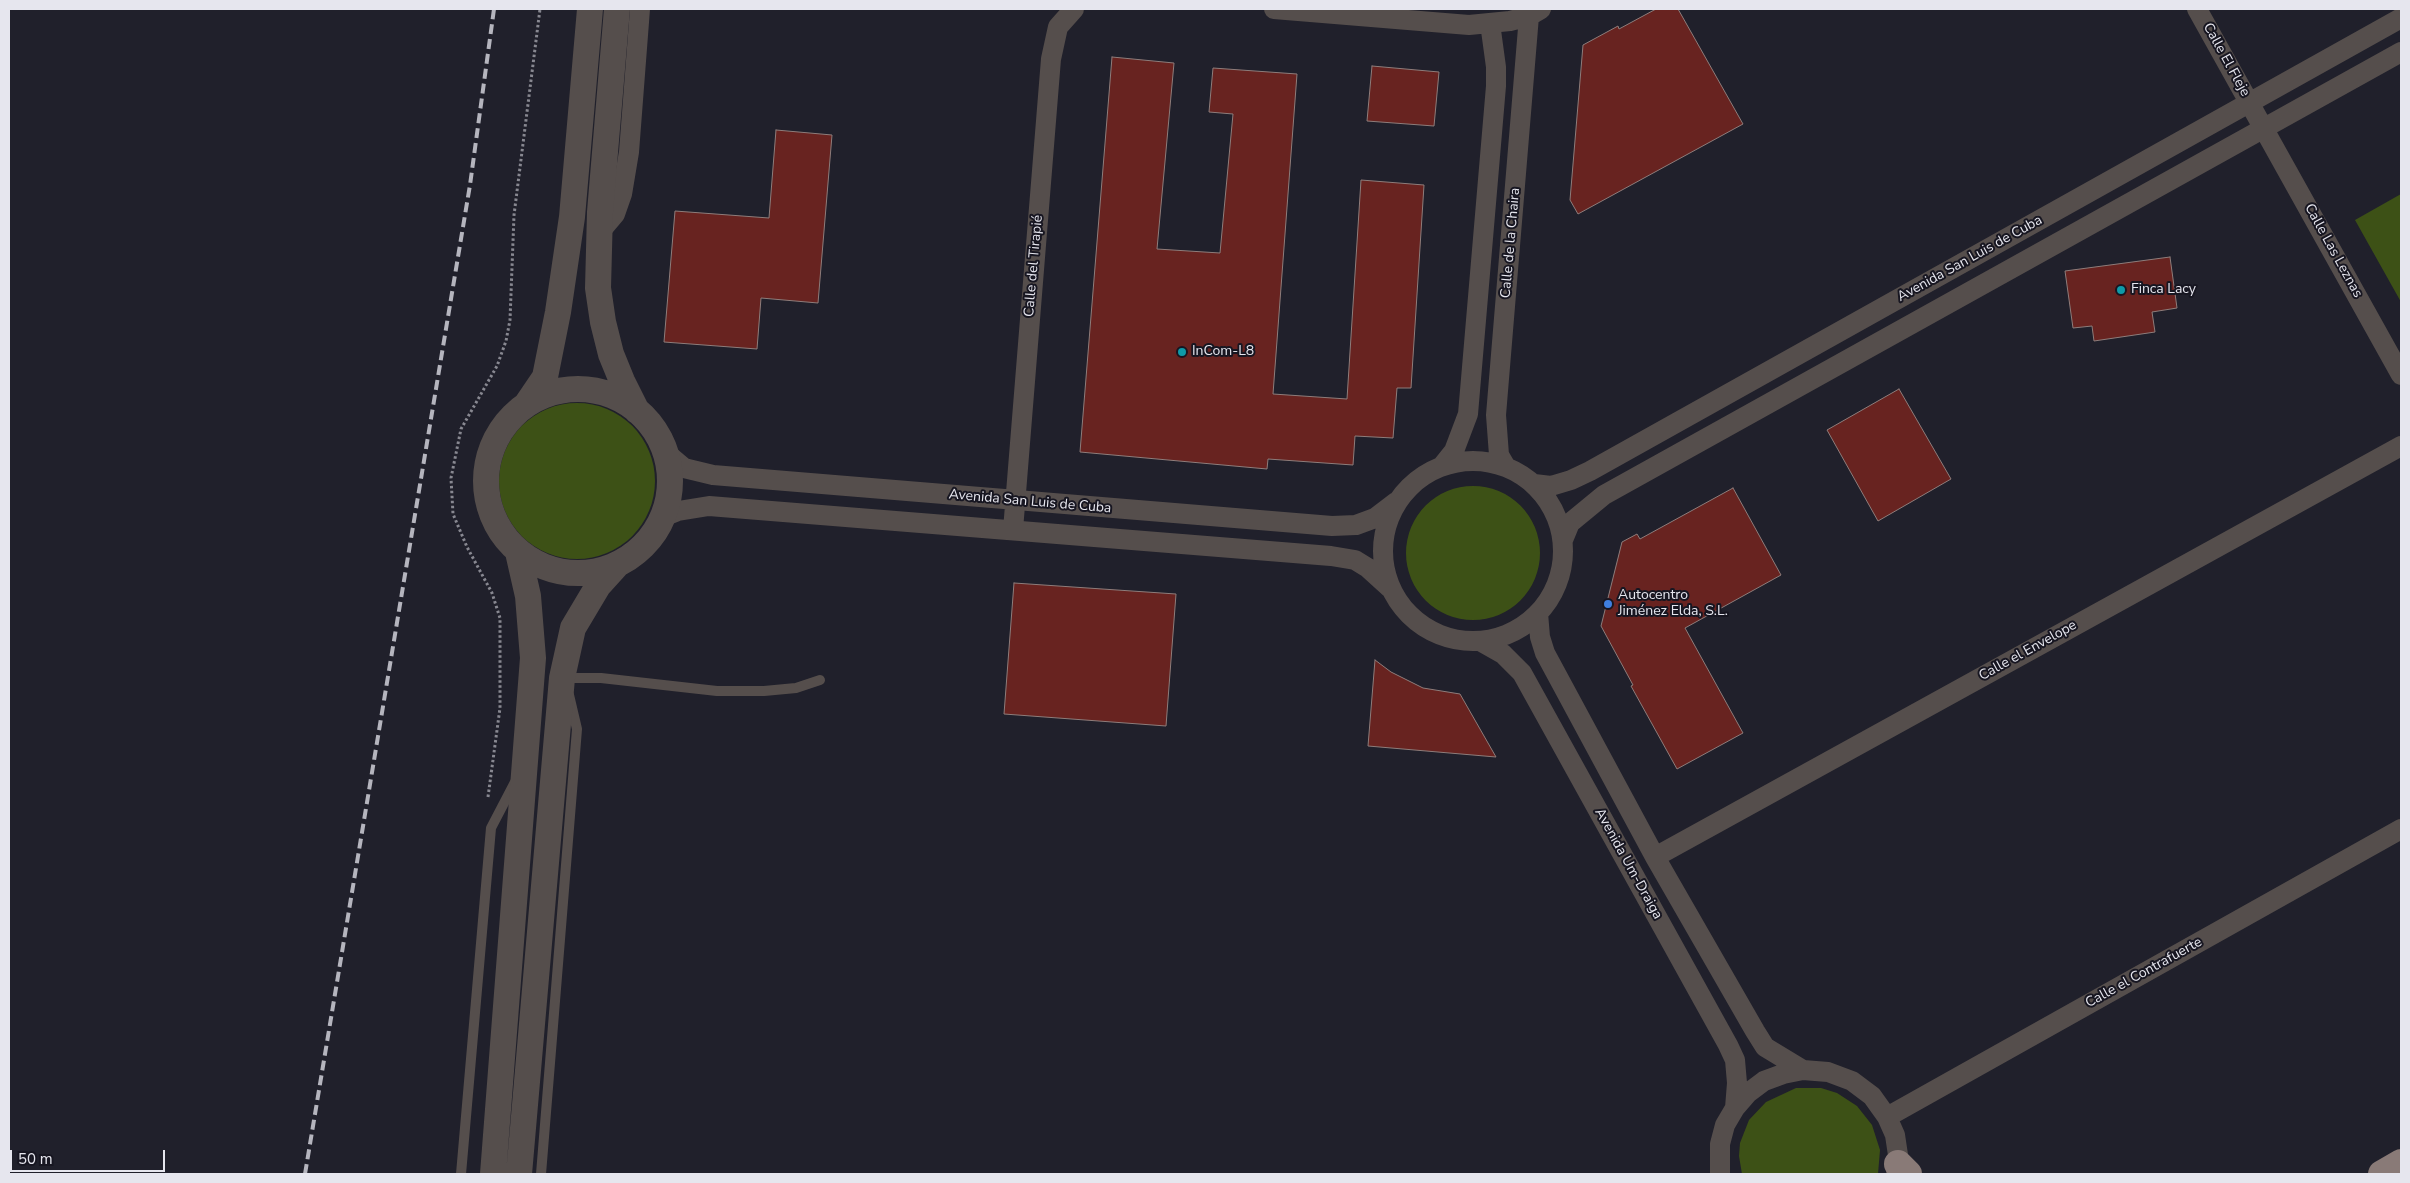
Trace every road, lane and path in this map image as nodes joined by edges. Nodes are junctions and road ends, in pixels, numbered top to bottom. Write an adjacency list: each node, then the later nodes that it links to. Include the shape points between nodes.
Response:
1 (540, 9): 35 (path, via 514,216 509,327 497,366 461,430 451,478 453,514 492,593 500,618 500,708)
2 (590, 9): 15 (street, via 572,217 558,312 545,377)
3 (617, 9): 13 (street)
4 (640, 9): 13 (street, via 629,152 623,186 615,214)
5 (1074, 9): 22 (street, Calle del Tirapié, via 1058,27 1052,50)
6 (1274, 9): 10 (street, via 1470,25)
7 (2197, 9): 12 (street, Calle El Fleje)
8 (1535, 12): 10 (street, via 1510,21); 20 (street, Calle de la Chaira, via 1496,415 1499,455)
9 (2401, 18): 12 (street, Avenida San Luis de Cuba)
10 (1490, 23): 19 (street, Calle de la Chaira, via 1496,86 1468,414 1454,452)
11 (2401, 52): 12 (street, Avenida San Luis de Cuba)
12 (2256, 114): 14 (street, Calle Las Leznas); 21 (street, Avenida San Luis de Cuba, via 1590,471 1551,486); 26 (street, Avenida San Luis de Cuba, via 1604,495 1570,524)
13 (599, 233): 16 (street, via 598,288 603,322 611,354)
14 (2401, 375)
15 (526, 405): 16 (street, via 547,394 587,390 618,398); 27 (street, via 508,421 494,441 487,464 485,488 490,512 501,534)
16 (638, 411): 18 (street, via 650,423)
17 (2401, 446): 37 (street, Calle el Envelope)
18 (665, 452): 22 (street, Avenida San Luis de Cuba, via 684,468 713,475); 24 (street, via 670,473)
19 (1442, 466): 20 (street, via 1474,460); 23 (street, via 1416,480)
20 (1506, 467): 21 (street)
21 (1534, 484): 26 (street, via 1548,500)
22 (1016, 500): 23 (street, Avenida San Luis de Cuba, via 1332,526 1356,525 1375,518); 25 (street, Calle del Tirapié)
23 (1396, 502): 29 (street, via 1384,529 1382,559)
24 (663, 517): 25 (street, Avenida San Luis de Cuba, via 678,510 709,506); 28 (street, via 652,536 636,553)
25 (1013, 530): 29 (street, Avenida San Luis de Cuba, via 1331,556 1355,560)
26 (1562, 540): 30 (street, via 1562,566 1554,591)
27 (518, 552): 28 (street, via 540,566 565,573 592,572); 34 (street, via 528,596 532,649)
28 (617, 565): 32 (street, via 598,586 573,628)
29 (1390, 588): 31 (street, via 1405,611 1426,628 1452,639)
30 (1538, 613): 31 (street, via 1512,632); 37 (street, Avenida Um-Draiga, via 1544,654)
31 (1480, 640): 39 (street, Avenida Um-Draiga, via 1503,654 1522,673 1728,1045 1735,1060)
32 (562, 678): 33 (lane, via 601,678 717,691 796,688); 45 (street); 46 (lane, via 571,698 577,729)
33 (820, 680)
34 (526, 761): 43 (lane, via 491,828); 44 (street)
35 (486, 806)
36 (2401, 829): 40 (street, Calle el Contrafuerte)
37 (1656, 857): 38 (street, Avenida Um-Draiga, via 1765,1047)
38 (1803, 1070): 39 (street, via 1764,1082); 40 (street, via 1828,1072 1852,1081 1872,1096)
39 (1735, 1108): 47 (street, via 1725,1125 1720,1144)
40 (1887, 1117): 42 (street, via 1895,1135)
41 (2401, 1163): 48 (main road)
42 (1900, 1171)
43 (461, 1174)
44 (493, 1174)
45 (520, 1174)
46 (542, 1174)
47 (1720, 1174)
48 (2382, 1174)

